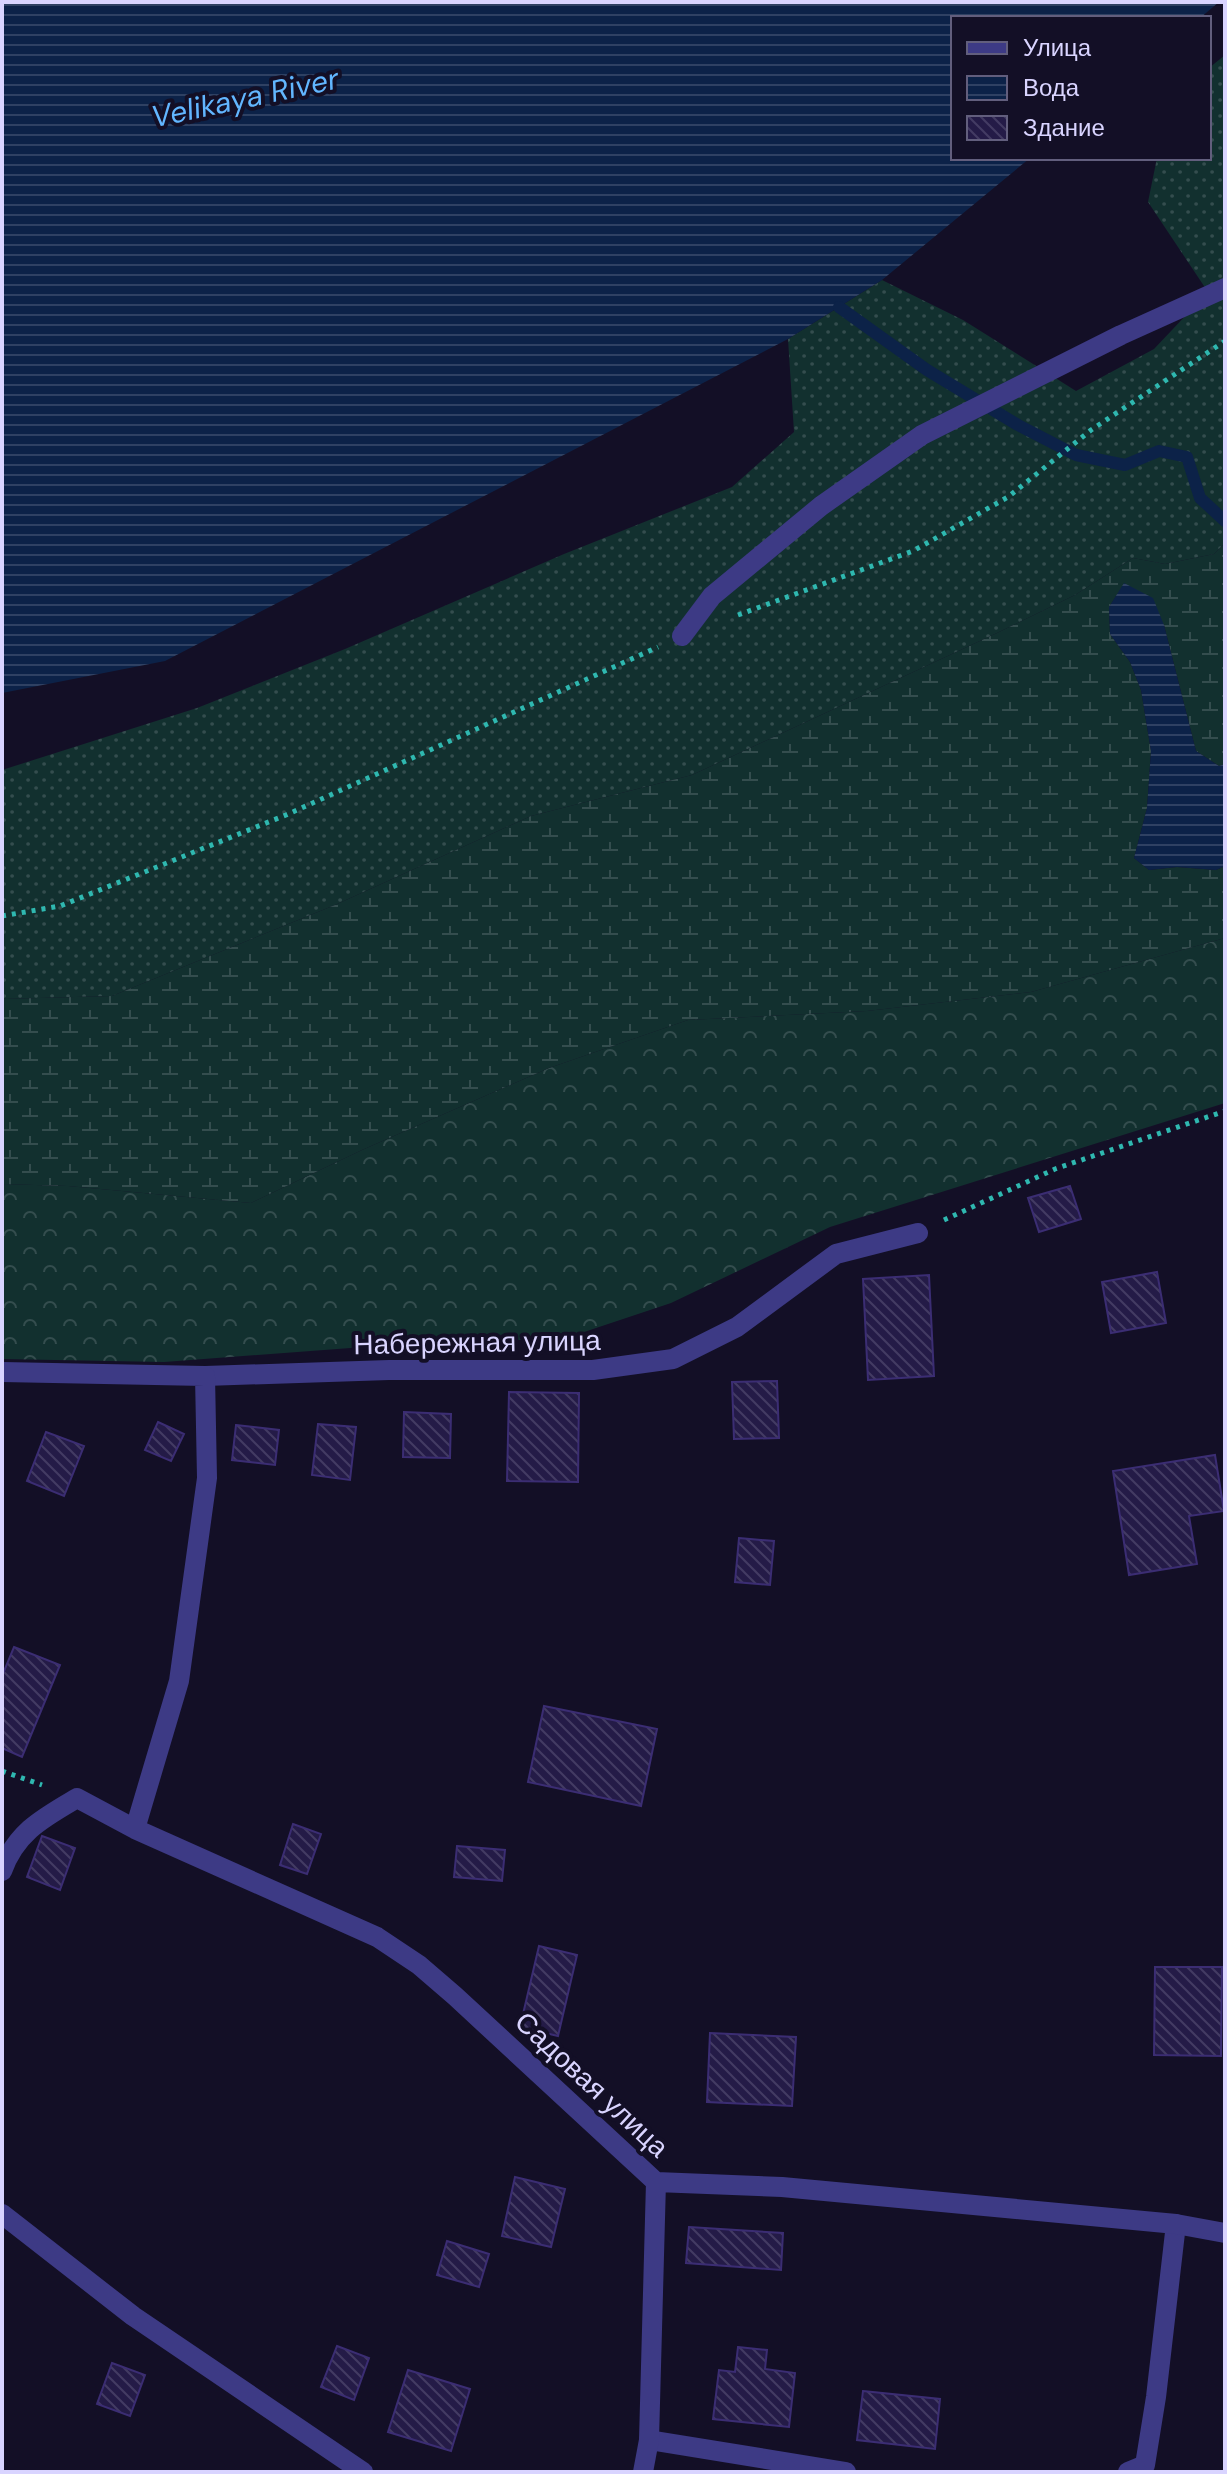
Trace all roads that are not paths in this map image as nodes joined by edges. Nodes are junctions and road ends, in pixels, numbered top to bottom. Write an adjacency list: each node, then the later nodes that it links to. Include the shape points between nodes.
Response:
1 (1225, 288): 2 (street, via 922,435 821,506 712,596)
2 (682, 636)
3 (918, 1233): 5 (street, Набережная улица, via 836,1254 737,1327 673,1359 593,1370)
4 (2, 1372): 5 (street, Набережная улица)
5 (205, 1376): 6 (street, via 207,1478 179,1681)
6 (135, 1829): 7 (street, Садовая улица, via 77,1798 37,1821 10,1849); 8 (street, Садовая улица, via 377,1937 408,1958)
7 (2, 1871)
8 (656, 2182): 10 (street, Садовая улица, via 782,2187); 12 (street)
9 (2, 2214): 13 (street, via 133,2316)
10 (1176, 2224): 11 (street, Садовая улица); 16 (street, via 1145,2465)
11 (1225, 2233)
12 (649, 2440): 14 (street); 15 (street)
13 (363, 2472)
14 (643, 2472)
15 (846, 2472)
16 (1128, 2472)

